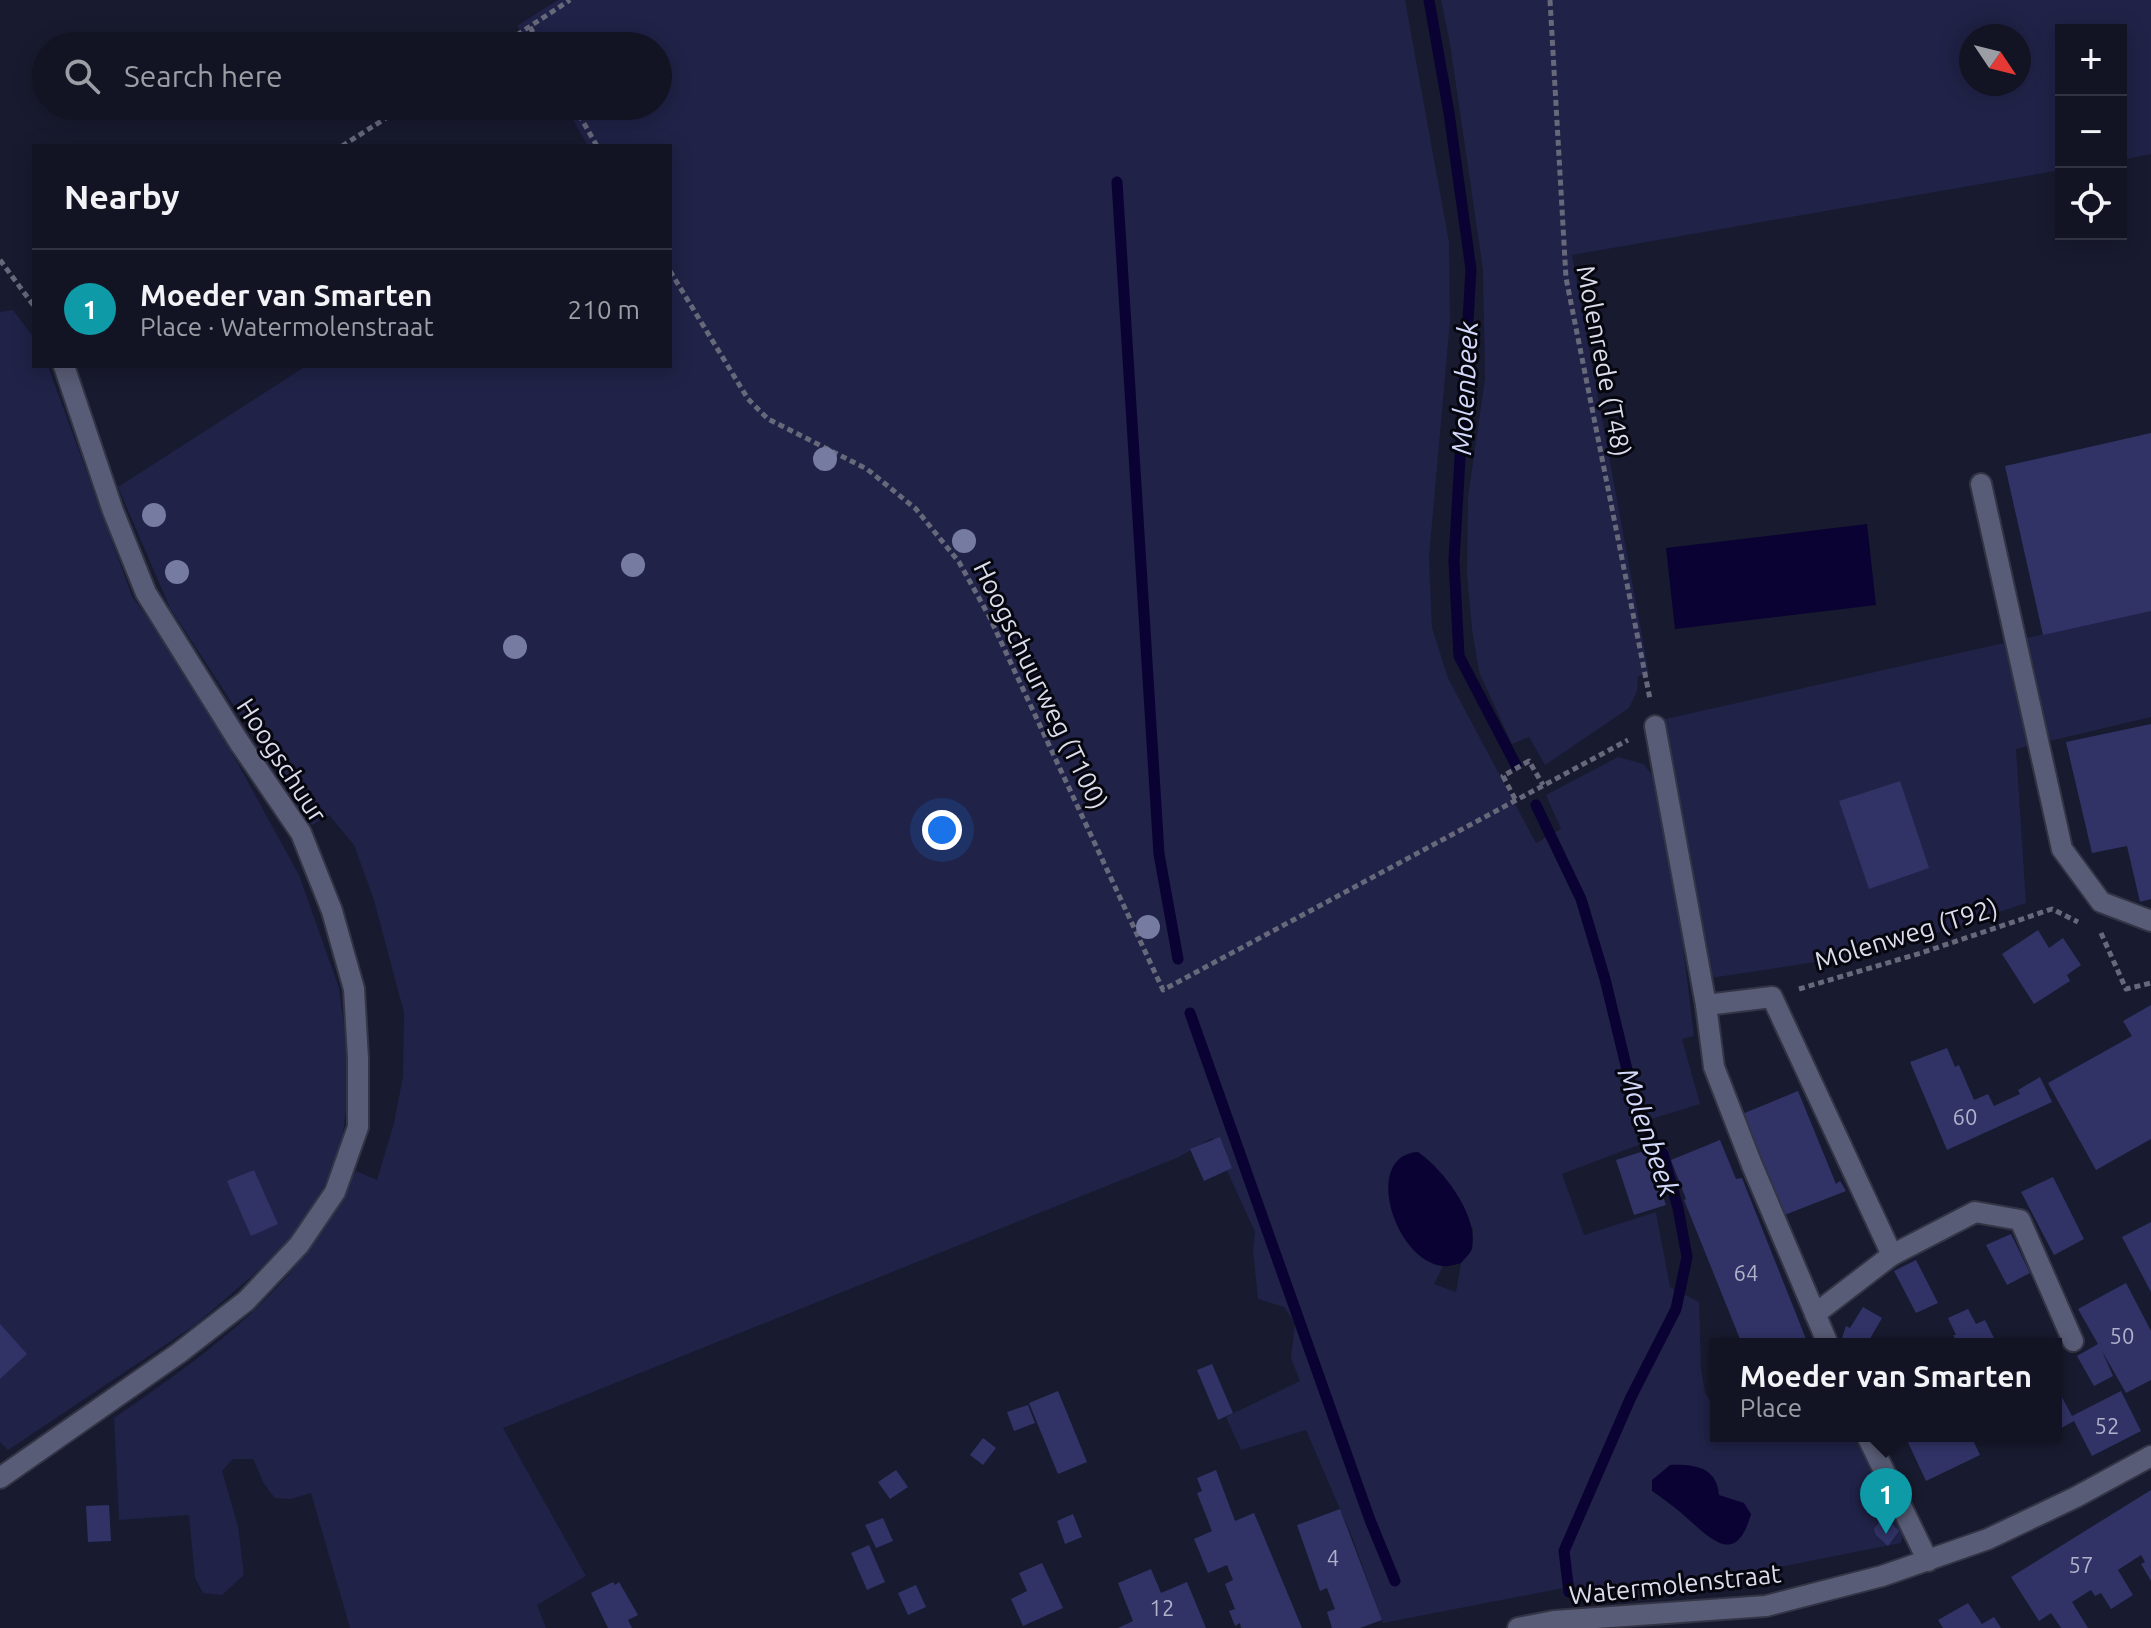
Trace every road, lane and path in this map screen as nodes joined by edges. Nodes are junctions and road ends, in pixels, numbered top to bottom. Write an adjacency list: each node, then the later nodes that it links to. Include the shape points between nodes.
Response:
1 (570, 0): 3 (path)
2 (1550, 0): 15 (path, Molenrede (T48), via 1566,278)
3 (530, 27): 4 (path); 5 (path)
4 (522, 32)
5 (533, 32)
6 (383, 120): 8 (path)
7 (582, 120): 9 (path)
8 (345, 144)
9 (596, 144)
10 (0, 260): 12 (path)
11 (672, 274): 17 (path, Hoogschuurweg (T100), via 748,399 768,419 867,469 916,509 959,562 1163,990)
12 (32, 303)
13 (65, 368): 28 (street, Hoogschuur, via 146,593 301,833 332,911 354,989 358,1127 335,1192 299,1245 246,1301)
14 (1981, 484): 18 (street, via 2062,849 2101,902)
15 (1655, 726): 16 (path); 21 (street)
16 (1543, 785): 17 (path); 17 (path, via 1529,761 1503,776)
17 (1515, 799)
18 (2151, 921)
19 (2151, 983): 20 (path, Molenweg (T92), via 2126,989 2102,934 2052,909)
20 (1772, 997): 21 (street); 22 (street)
21 (1706, 1005): 23 (street, via 1714,1067)
22 (1892, 1255): 23 (street); 25 (street, via 1975,1212 2020,1220)
23 (1815, 1314): 24 (street)
24 (1825, 1338)
25 (2073, 1341)
26 (1870, 1442): 29 (street)
27 (2151, 1456): 29 (street, Watermolenstraat, via 1988,1539)
28 (0, 1478)
29 (1928, 1561): 30 (street, Watermolenstraat, via 1766,1606)
30 (1518, 1628)

